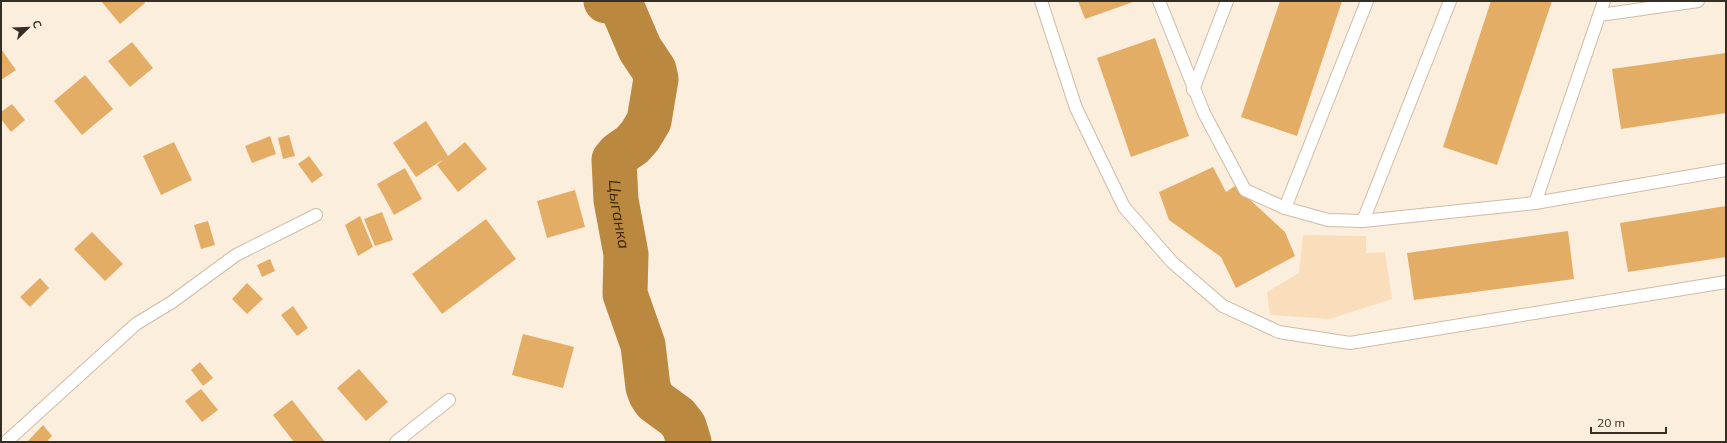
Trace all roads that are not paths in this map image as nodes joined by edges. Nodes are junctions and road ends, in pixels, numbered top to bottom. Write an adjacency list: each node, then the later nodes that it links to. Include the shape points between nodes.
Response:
1 (1041, 1): 15 (lane, via 1076,108 1124,207 1172,262 1223,306 1279,332 1350,343)
2 (1159, 1): 9 (lane)
3 (1227, 1): 9 (lane)
4 (1367, 1): 12 (lane)
5 (1450, 1): 14 (lane)
6 (1604, 1): 8 (lane)
7 (1698, 1): 8 (lane)
8 (1600, 15): 11 (lane)
9 (1193, 90): 12 (lane, via 1246,190)
10 (1726, 170): 11 (lane)
11 (1535, 203): 14 (lane)
12 (1285, 208): 14 (lane, via 1328,220)
13 (316, 215): 17 (lane, via 236,255 172,302 136,324)
14 (1363, 221)
15 (1726, 282)
16 (449, 400): 18 (lane)
17 (6, 442)
18 (396, 442)

